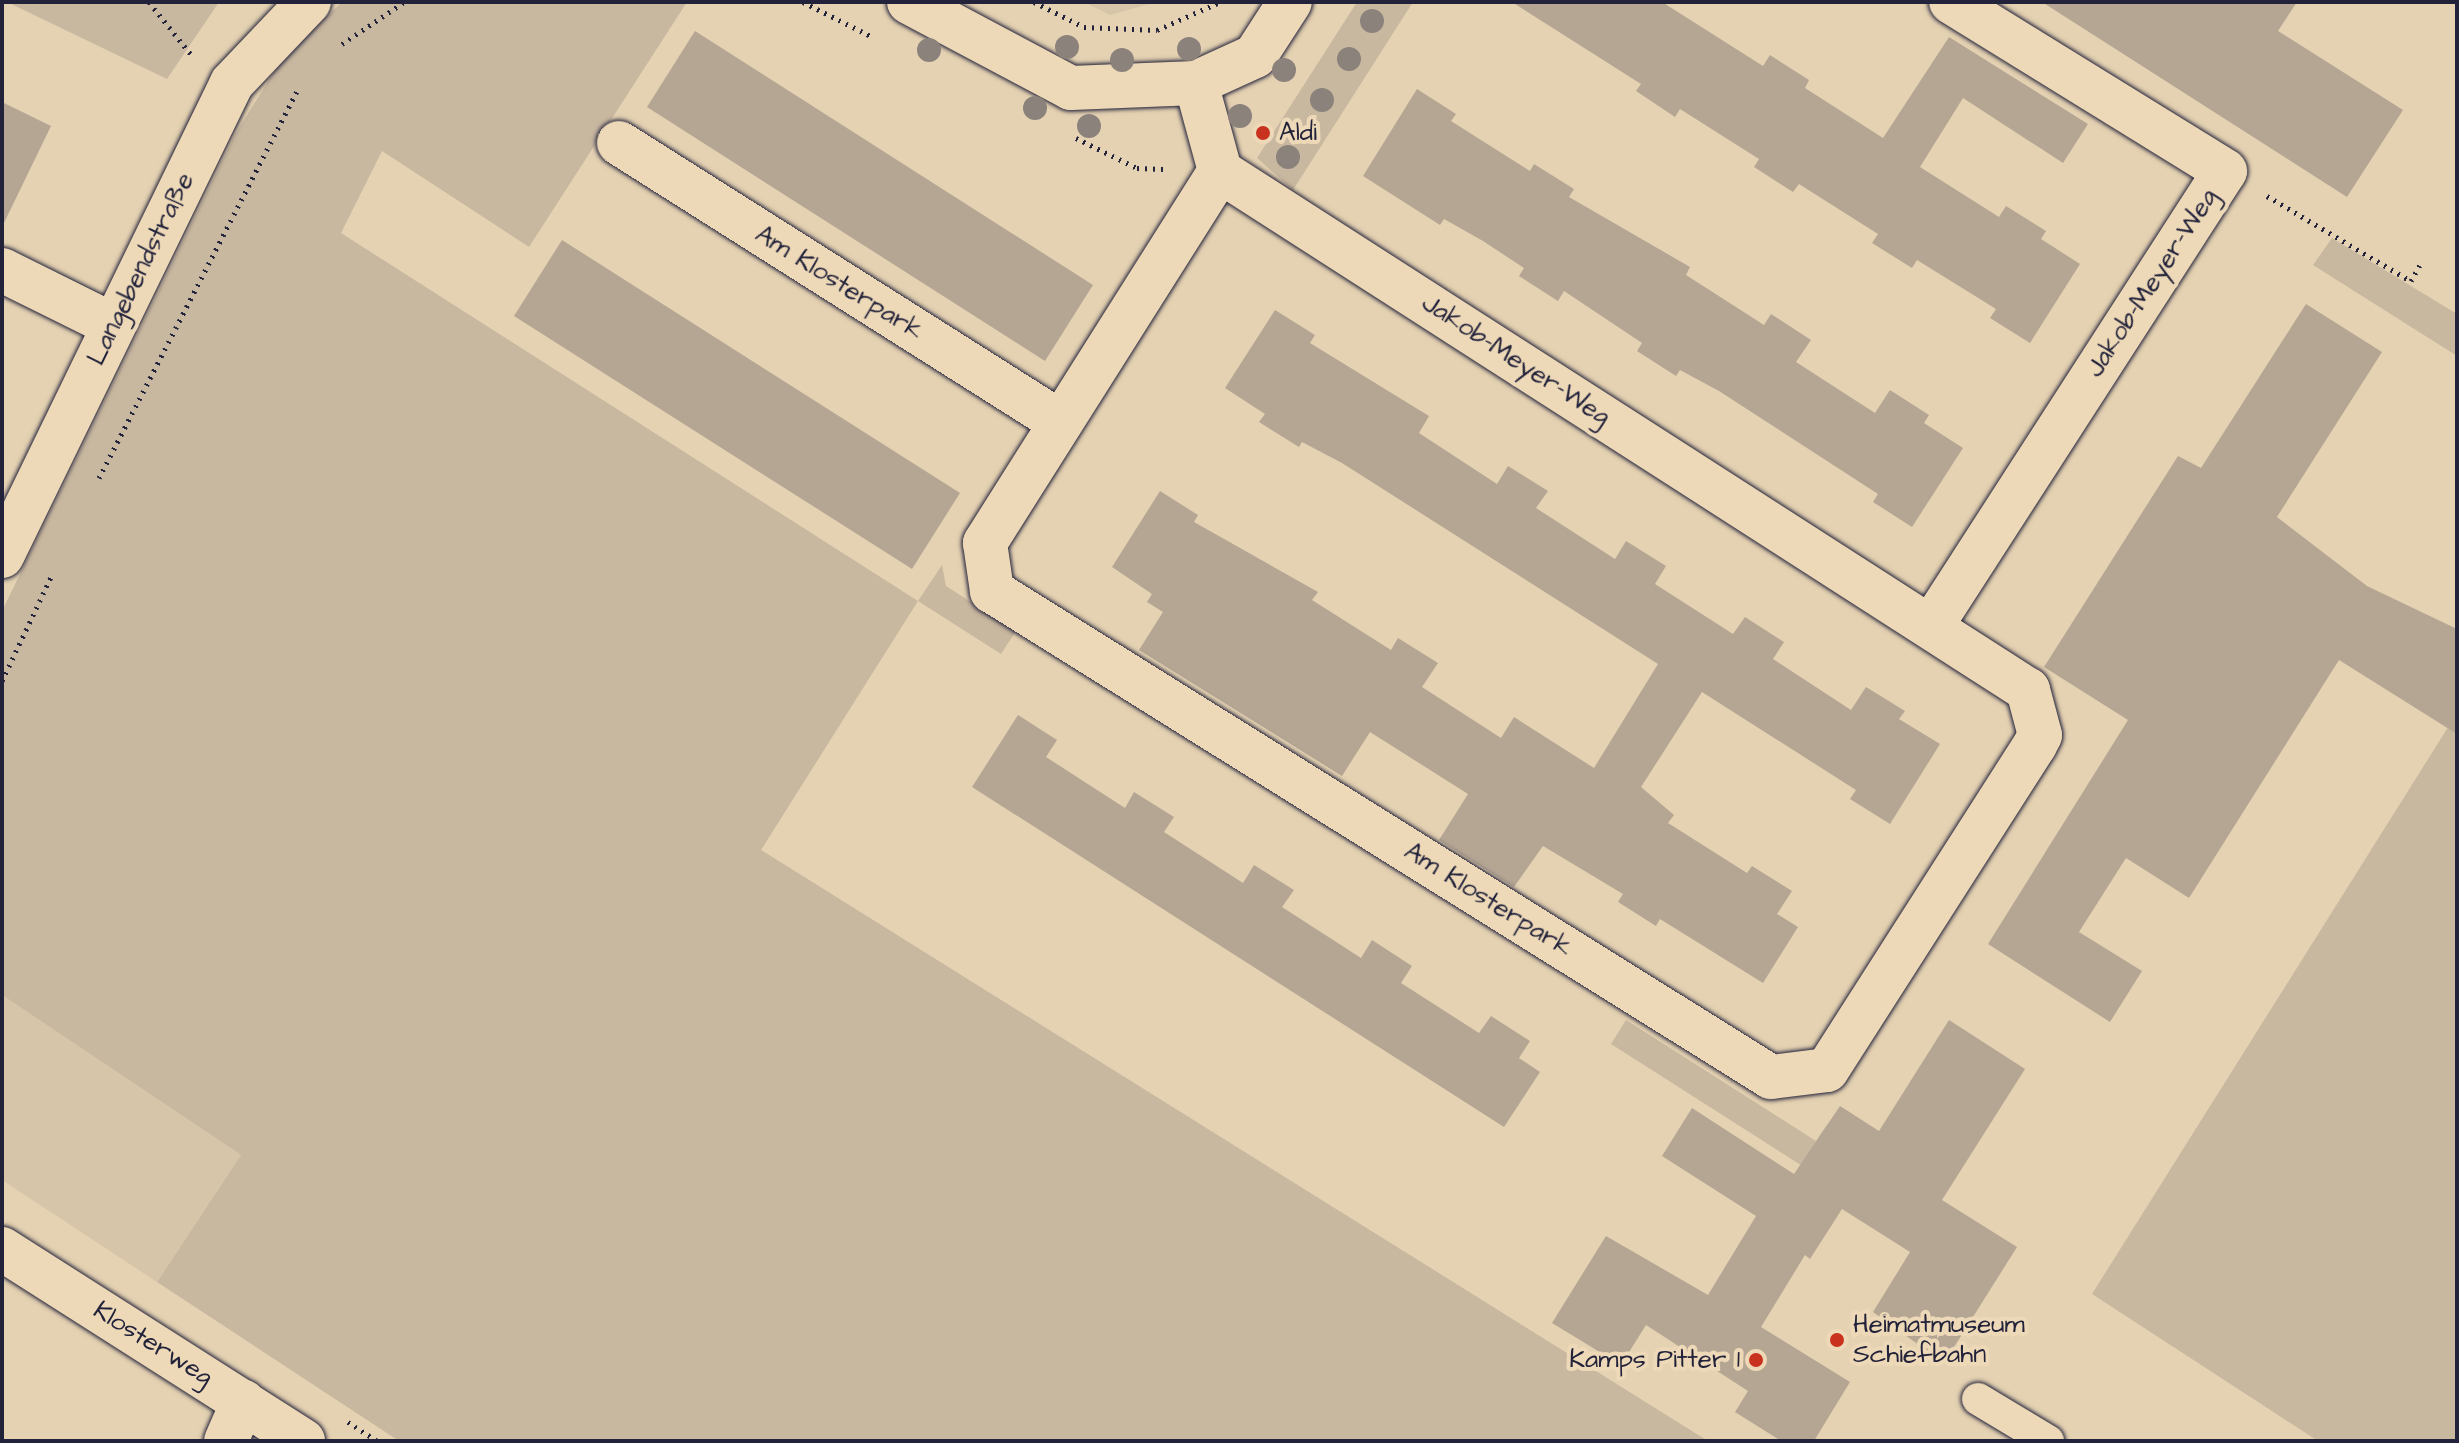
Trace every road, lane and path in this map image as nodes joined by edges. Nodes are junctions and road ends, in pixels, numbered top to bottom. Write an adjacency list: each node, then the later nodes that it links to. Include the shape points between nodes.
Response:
1 (149, 2): 11 (path, via 180,47)
2 (309, 2): 11 (street, Langebendstraße)
3 (404, 2): 9 (path)
4 (909, 2): 12 (street, via 1071,88)
5 (1034, 2): 6 (path, via 1084,27 1157,30)
6 (1220, 2)
7 (1290, 2): 12 (street, via 1255,56)
8 (1951, 2): 15 (street, Jakob-Meyer-Weg)
9 (329, 54)
10 (306, 77): 20 (path, via 272,134)
11 (232, 83): 18 (street, Langebendstraße)
12 (1196, 83): 14 (street)
13 (619, 143): 19 (street, Am Klosterpark)
14 (1220, 171): 19 (street, Am Klosterpark); 23 (street, Jakob-Meyer-Weg)
15 (2225, 171): 16 (path, via 2411,281); 23 (street, Jakob-Meyer-Weg)
16 (2420, 265)
17 (2, 270): 18 (street)
18 (113, 325): 21 (street, Langebendstraße)
19 (1060, 422): 25 (street, Am Klosterpark, via 985,543 992,591 1771,1077 1827,1070)
20 (95, 485)
21 (2, 556)
22 (54, 570): 24 (path)
23 (1932, 625): 25 (street, Jakob-Meyer-Weg, via 2028,690 2040,735)
24 (2, 681)
25 (2035, 745)
26 (2, 1249): 28 (street, Klosterweg)
27 (1978, 1399): 31 (lane)
28 (243, 1402): 29 (street); 30 (street, Klosterweg)
29 (226, 1441)
30 (303, 1441)
31 (2048, 1441)

